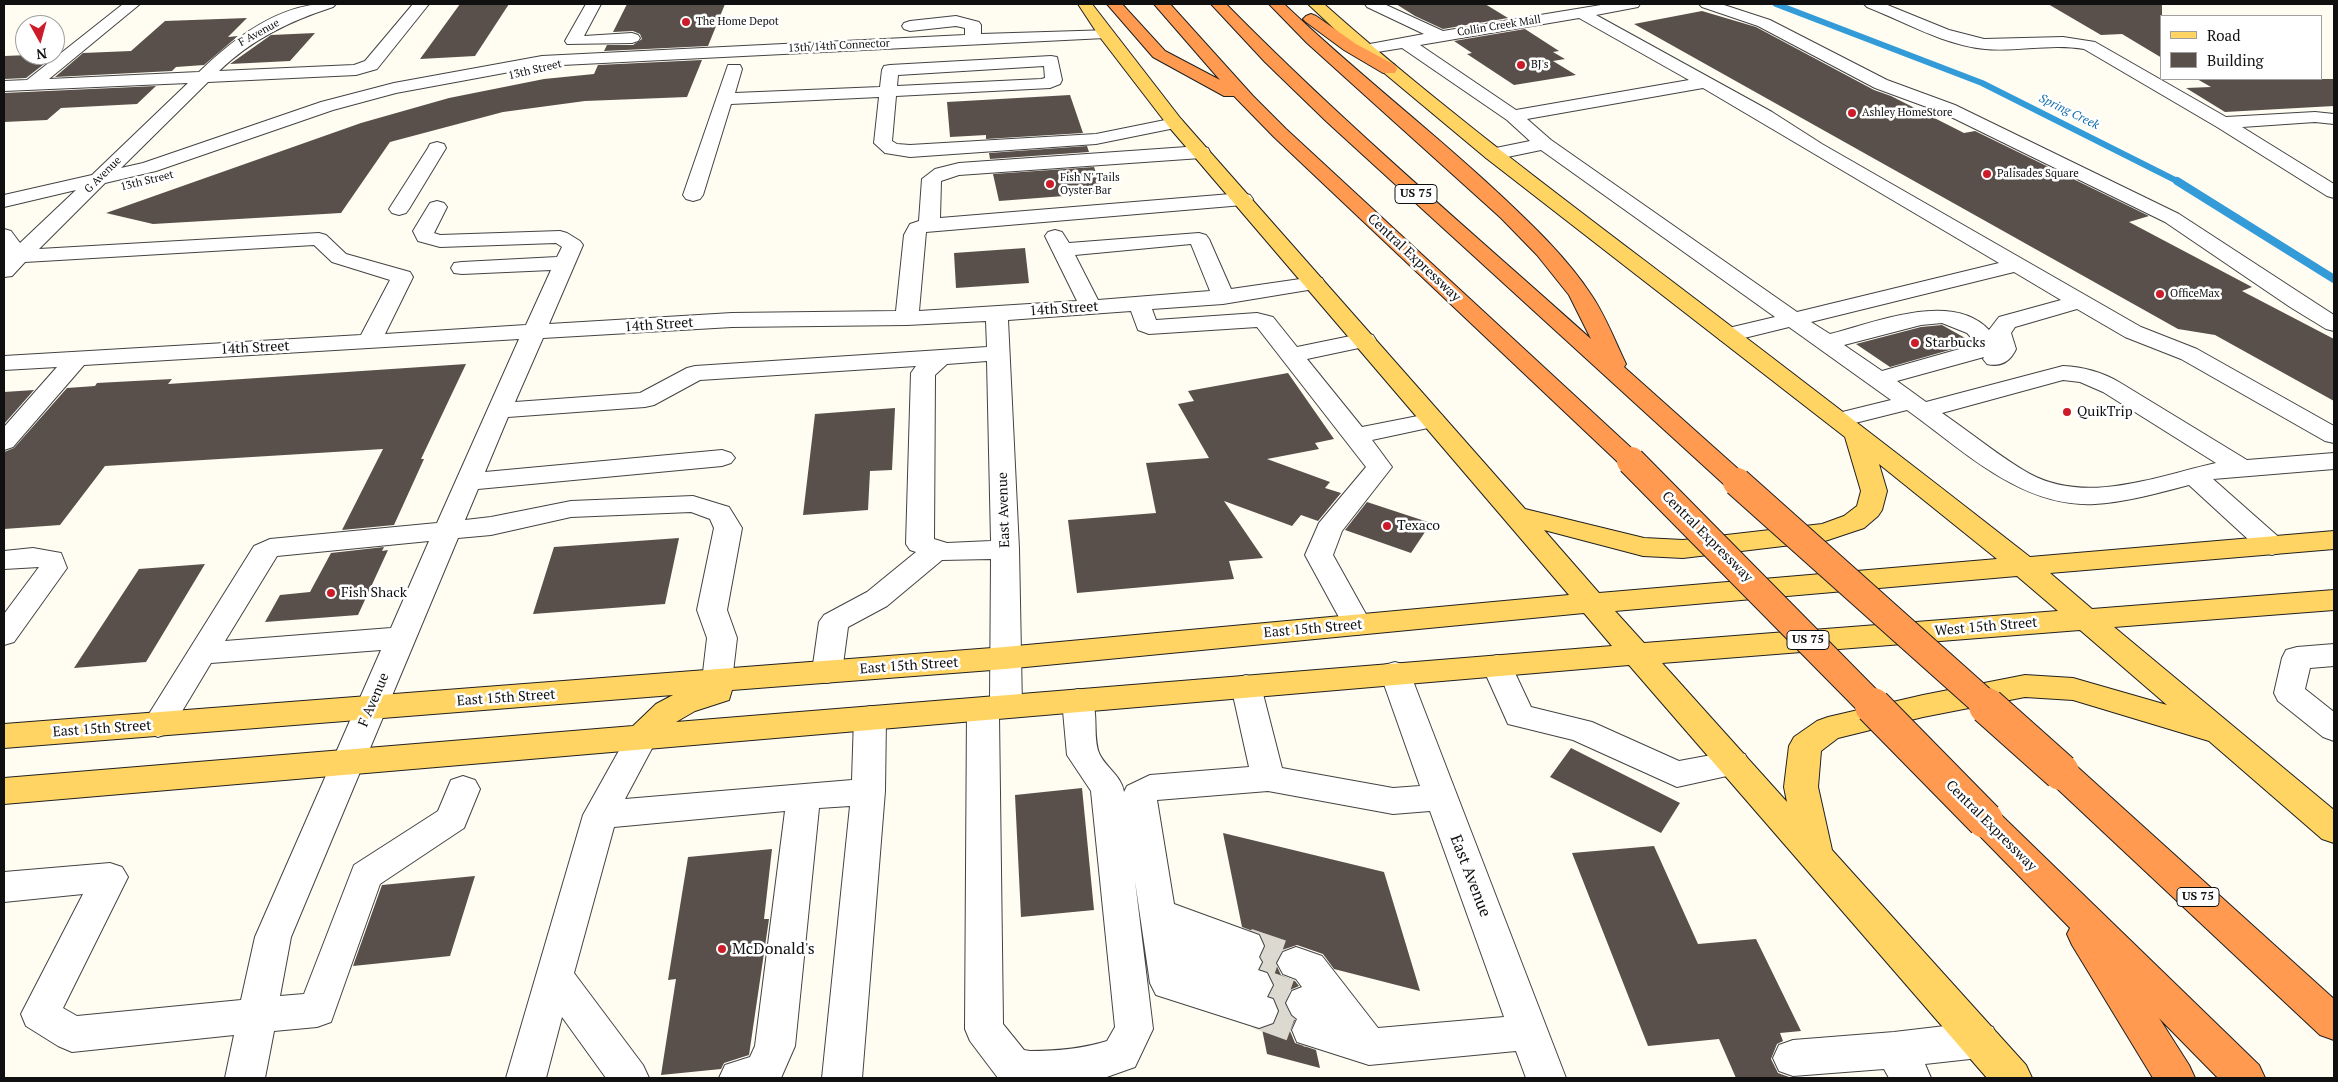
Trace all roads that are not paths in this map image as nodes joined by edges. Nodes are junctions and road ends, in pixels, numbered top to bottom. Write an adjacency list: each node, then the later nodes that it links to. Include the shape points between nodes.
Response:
1 (132, 4): 31 (street)
2 (328, 4): 29 (street, F Avenue, via 256,32)
3 (420, 4): 29 (street, via 371,65 347,71)
4 (593, 4): 22 (street, via 573,41)
5 (1085, 4): 18 (main road)
6 (1114, 4): 35 (highway, via 1159,54)
7 (1162, 4): 35 (highway, Central Expressway / US 75)
8 (1218, 4): 80 (highway, US 75, via 1333,118)
9 (1276, 4): 80 (highway, via 1339,66 1459,169 1530,236 1579,291)
10 (1292, 4): 27 (highway, via 1350,47)
11 (1315, 4): 24 (main road)
12 (1372, 4): 20 (street)
13 (1555, 4): 17 (street)
14 (1633, 4): 17 (street, Collin Creek Mall)
15 (1707, 4): 69 (street, via 1764,23 1881,84 1949,109 2172,218)
16 (1872, 4): 39 (street, via 1968,42 2001,45 2069,42 2089,45)
17 (1578, 13): 20 (street, Collin Creek Mall); 30 (street)
18 (1105, 33): 19 (street, 13th/14th Connector, via 973,25); 38 (main road)
19 (895, 35): 25 (street, 13th/14th Connector); 28 (street)
20 (1440, 36): 23 (street, Collin Creek Mall)
21 (647, 38): 22 (street)
22 (587, 40): 25 (street)
23 (1405, 42): 24 (street, Collin Creek Mall); 36 (street)
24 (1365, 49): 27 (main road)
25 (574, 61): 44 (street, 13th Street, via 542,61 394,88 327,106 191,155); 47 (street, 13th Street, via 401,101 161,179)
26 (734, 69): 34 (street)
27 (1389, 69): 43 (main road)
28 (890, 70): 33 (street); 33 (street, via 1051,61 1054,80 1044,84)
29 (200, 78): 31 (street); 44 (street, G Avenue)
30 (1706, 82): 36 (street); 59 (street)
31 (32, 84): 32 (street)
32 (4, 86)
33 (889, 92): 34 (street); 38 (street, via 883,143 892,149 910,151 1096,140)
34 (724, 99): 46 (street)
35 (1246, 100): 139 (highway, Central Expressway / US 75, bridge, via 1631,461)
36 (1513, 116): 40 (street)
37 (2334, 119): 39 (street, via 2316,117)
38 (1175, 122): 42 (main road)
39 (2223, 123): 45 (street)
40 (1544, 144): 43 (street); 68 (street)
41 (436, 148): 51 (street)
42 (1201, 152): 48 (main road); 54 (street, via 942,173 932,178)
43 (1493, 154): 71 (main road)
44 (98, 180): 47 (street, G Avenue); 49 (street)
45 (2334, 192)
46 (693, 194)
47 (81, 197): 52 (street); 58 (street, G Avenue)
48 (1243, 199): 53 (street); 61 (main road)
49 (4, 201)
50 (437, 207): 57 (street, F Avenue, via 423,230 425,237 440,240 560,238 573,245)
51 (399, 209)
52 (4, 213)
53 (1044, 216): 54 (street); 56 (street)
54 (929, 225): 67 (street, via 918,228 914,235)
55 (4, 235): 58 (street, via 9,240)
56 (1063, 250): 62 (street, via 1199,239); 65 (street)
57 (564, 262): 60 (street); 70 (street, F Avenue)
58 (13, 263): 73 (street, via 319,239 339,258 402,277)
59 (2017, 265): 63 (street); 68 (street)
60 (462, 268)
61 (1314, 283): 62 (street, 14th Street); 72 (main road)
62 (1223, 297): 64 (street, 14th Street)
63 (2080, 301): 81 (street, via 2007,322 2000,328 2004,349 1997,358); 87 (street, via 2133,332 2189,354)
64 (1140, 304): 65 (street, 14th Street); 76 (street, via 1149,327 1263,321)
65 (1092, 308): 66 (street, 14th Street)
66 (997, 314): 67 (street, 14th Street); 75 (street, East Avenue)
67 (907, 318): 70 (street, 14th Street, via 732,320)
68 (1793, 319): 71 (street); 74 (street)
69 (2334, 324)
70 (534, 332): 73 (street, 14th Street); 83 (street, F Avenue)
71 (1728, 335): 85 (main road)
72 (1365, 340): 76 (street); 84 (main road)
73 (369, 342): 78 (street, 14th Street)
74 (1826, 342): 81 (street); 81 (street, via 1932,316 1961,321 1980,332 1988,342 1988,347 1975,353)
75 (997, 354): 77 (street); 99 (street, East Avenue)
76 (1293, 355): 86 (street)
77 (940, 358): 83 (street, via 695,373 645,400); 98 (street, via 923,373 920,544)
78 (77, 359): 79 (street, 14th Street); 88 (street)
79 (4, 363)
80 (1621, 377): 143 (highway, US 75, bridge, via 2061,772)
81 (1884, 383): 82 (street)
82 (1917, 406): 85 (street); 91 (street, via 2074,373 2105,384); 92 (street, via 2038,489 2078,496 2106,495 2142,490)
83 (499, 410): 93 (street, F Avenue)
84 (1433, 420): 86 (street); 94 (main road)
85 (1848, 428): 94 (main road, via 1874,491 1869,510 1854,522 1825,532 1683,549 1643,547); 101 (main road)
86 (1356, 436): 105 (street, via 1379,467 1329,529 1319,555)
87 (2334, 436)
88 (4, 442)
89 (722, 458): 93 (street)
90 (2334, 461): 91 (street)
91 (2243, 469): 92 (street)
92 (2195, 476): 97 (street)
93 (468, 482): 95 (street, F Avenue)
94 (1514, 514): 103 (main road)
95 (447, 530): 107 (street, F Avenue); 108 (street, via 270,548 264,552); 116 (street, via 492,526 571,509 693,504 720,513 728,528 712,610 722,638)
96 (2334, 540): 97 (main road)
97 (2272, 546): 101 (main road)
98 (937, 549): 99 (street, via 946,552); 113 (street, via 877,599 834,622)
99 (1006, 549): 111 (street, East Avenue)
100 (4, 560): 106 (street, via 51,559 53,568)
101 (2022, 566): 103 (main road, East 15th Street); 104 (main road)
102 (2334, 600): 104 (main road, West 15th Street)
103 (1593, 603): 105 (main road, East 15th Street); 110 (main road)
104 (2087, 618): 110 (main road, West 15th Street); 124 (main road)
105 (1357, 625): 111 (main road, East 15th Street)
106 (4, 635)
107 (400, 638): 108 (street); 120 (street, F Avenue)
108 (202, 653): 122 (street)
109 (2334, 654): 123 (street, via 2297,658 2289,693)
110 (1637, 655): 112 (main road); 128 (main road)
111 (1005, 658): 113 (main road, East 15th Street); 119 (street, East Avenue)
112 (1497, 666): 114 (main road); 128 (street, via 1519,716 1581,730 1677,774)
113 (827, 672): 115 (main road, East 15th Street)
114 (1395, 673): 117 (main road); 134 (street, East Avenue)
115 (767, 677): 116 (main road, East 15th Street); 126 (main road, via 676,705 658,717)
116 (717, 681): 120 (main road, East 15th Street)
117 (1246, 686): 118 (main road); 129 (street)
118 (1078, 700): 119 (main road); 119 (street, East Avenue, via 1083,755 1107,788 1134,1029 1121,1054 1090,1066 1054,1070 1014,1068 984,1029)
119 (995, 708): 121 (main road)
120 (370, 709): 122 (main road, East 15th Street); 127 (street, F Avenue)
121 (870, 718): 126 (main road); 132 (street)
122 (158, 724): 125 (main road, East 15th Street)
123 (2334, 729)
124 (2222, 734): 136 (main road); 137 (main road, via 2073,689 2025,686 1828,729 1805,746 1801,787)
125 (4, 736)
126 (642, 736): 127 (main road); 135 (street)
127 (348, 761): 131 (main road); 142 (street, F Avenue, via 273,937)
128 (1732, 763): 137 (main road)
129 (1268, 778): 134 (street, via 1393,801); 140 (street, via 1150,788 1139,795)
130 (463, 789): 142 (street, via 452,818 366,874 317,1010)
131 (4, 791)
132 (868, 791): 133 (street); 153 (street)
133 (804, 797): 135 (street); 152 (street, via 775,1046 763,1073)
134 (1441, 797): 144 (street, East Avenue)
135 (600, 815): 141 (street)
136 (2334, 829)
137 (1815, 854): 145 (main road)
138 (4, 887): 142 (street, via 110,877 40,1014 72,1034)
139 (2060, 895): 156 (highway); 157 (highway, Central Expressway / US 75)
140 (1162, 938): 140 (street, via 1252,977)
141 (555, 976): 150 (street); 151 (street)
142 (257, 1016): 149 (street, F Avenue)
143 (2334, 1023)
144 (1529, 1032): 146 (street); 154 (street, East Avenue)
145 (1979, 1040): 148 (street); 155 (main road)
146 (1370, 1047): 146 (street, via 1303,994)
147 (1793, 1058): 148 (street)
148 (1903, 1064)
149 (244, 1078)
150 (526, 1078)
151 (629, 1078)
152 (739, 1078)
153 (842, 1078)
154 (1546, 1078)
155 (2012, 1078)
156 (2175, 1078)
157 (2245, 1078)

